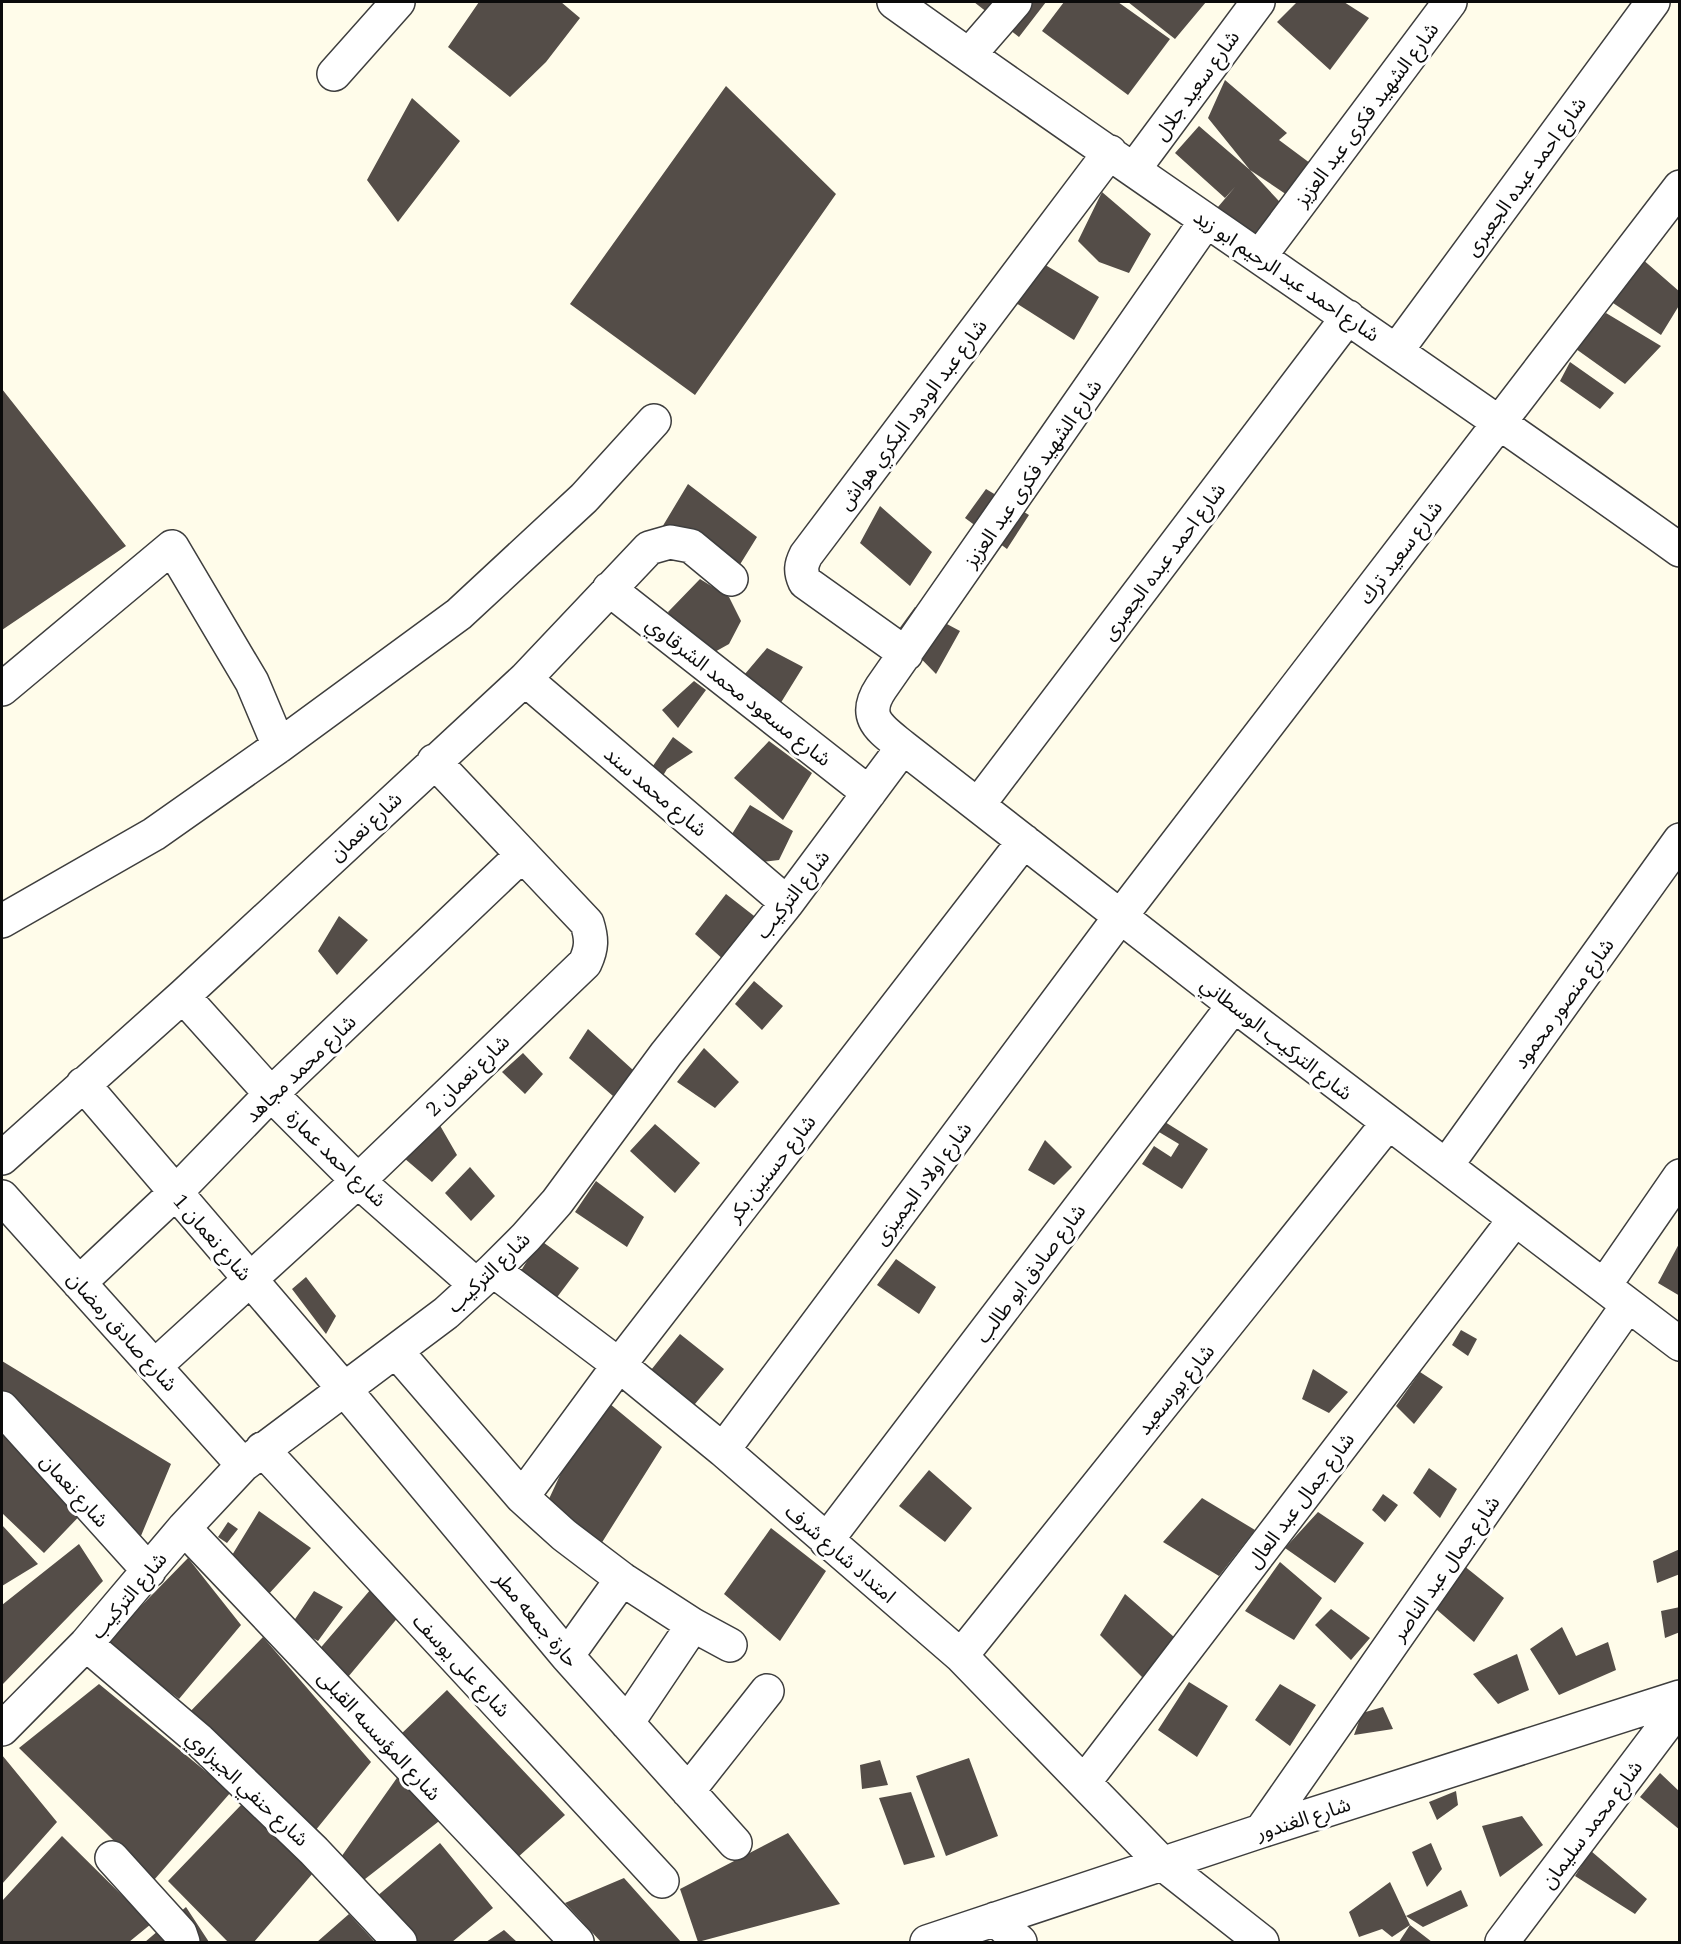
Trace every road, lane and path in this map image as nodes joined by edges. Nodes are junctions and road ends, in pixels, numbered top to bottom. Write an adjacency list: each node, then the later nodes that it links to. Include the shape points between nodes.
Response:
1 (398, 2): 8 (street)
2 (894, 2): 7 (street, شارع احمد عبد الرحيم ابو زيد)
3 (1015, 2): 7 (street)
4 (1258, 2): 9 (street, شارع سعيد جلال)
5 (1450, 2): 12 (street, شارع الشهيد فكرى عبد العزيز)
6 (1653, 2): 14 (street, شارع احمد عبده الجعبرى)
7 (969, 55): 9 (street, شارع احمد عبد الرحيم ابو زيد)
8 (334, 74)
9 (1122, 161): 11 (street, شارع احمد عبد الرحيم ابو زيد); 20 (street, شارع عبد الودود البكري هواش, via 801,564 805,582)
10 (1680, 187): 16 (street, شارع سعيد ترك)
11 (1206, 221): 12 (street, شارع احمد عبد الرحيم ابو زيد); 20 (street, شارع الشهيد فكرى عبد العزيز)
12 (1260, 256): 13 (street, شارع احمد عبد الرحيم ابو زيد)
13 (1348, 316): 14 (street, شارع احمد عبد الرحيم ابو زيد); 27 (street, شارع احمد عبده الجعبرى)
14 (1397, 350): 16 (street, شارع احمد عبد الرحيم ابو زيد)
15 (654, 421): 24 (street, via 584,498 459,614)
16 (1500, 421): 17 (street, شارع احمد عبد الرحيم ابو زيد); 32 (street, شارع سعيد ترك)
17 (1680, 550)
18 (731, 579): 19 (street, شارع نعمان, via 691,546 670,542 649,548)
19 (609, 589): 21 (street, شارع نعمان); 26 (street, شارع مسعود محمد الشرقاوي)
20 (906, 654): 23 (street, شارع الشهيد فكرى عبد العزيز, via 872,707 873,718)
21 (525, 679): 25 (street, شارع نعمان); 31 (street, شارع محمد سند)
22 (2, 689): 24 (street, via 172,547 252,682)
23 (891, 737): 26 (street, شارع التركيب); 27 (street, شارع التركيب الوسطاني)
24 (279, 747): 33 (street, via 154,834)
25 (434, 761): 30 (street, شارع نعمان 2); 34 (street, شارع نعمان)
26 (869, 793): 31 (street, شارع التركيب)
27 (978, 805): 29 (street, شارع التركيب الوسطاني)
28 (1680, 840): 40 (street, شارع منصور محمود)
29 (1024, 841): 32 (street, شارع التركيب الوسطاني); 52 (street, شارع حسنين بكر)
30 (522, 855): 37 (street, شارع محمد مجاهد); 42 (street, شارع نعمان 2, via 587,923 591,951 585,963)
31 (788, 903): 46 (street, شارع التركيب, via 666,1054 557,1202)
32 (1120, 916): 35 (street, شارع التركيب الوسطاني); 56 (street, شارع اولاد الجميزى)
33 (2, 921)
34 (183, 996): 36 (street, شارع نعمان); 37 (street, شارع احمد عمارة)
35 (1234, 1005): 38 (street, شارع التركيب الوسطاني); 60 (street, شارع صادق ابو طالب)
36 (83, 1084): 39 (street, شارع نعمان); 43 (street, شارع نعمان 1)
37 (271, 1094): 42 (street, شارع احمد عمارة); 43 (street, شارع محمد مجاهد)
38 (1388, 1123): 40 (street, شارع التركيب الوسطاني); 67 (street, شارع بورسعيد)
39 (2, 1158)
40 (1446, 1166): 45 (street, شارع التركيب الوسطاني)
41 (1680, 1176): 49 (street, شارع جمال عبد الناصر)
42 (358, 1180): 46 (street, شارع احمد عمارة); 47 (street, شارع نعمان 2)
43 (175, 1193): 47 (street, شارع نعمان 1); 48 (street, شارع محمد مجاهد)
44 (2, 1197): 48 (street, شارع صادق رمضان)
45 (1515, 1219): 49 (street, شارع التركيب الوسطاني); 73 (street, شارع جمال عبد العال)
46 (484, 1278): 51 (street, شارع التركيب); 52 (street, امتداد شارع شرف)
47 (250, 1280): 53 (street, شارع نعمان 2); 54 (street, شارع نعمان 1)
48 (79, 1283): 53 (street, شارع صادق رمضان)
49 (1616, 1295): 50 (street, شارع التركيب الوسطاني); 75 (street, شارع جمال عبد الناصر)
50 (1680, 1344)
51 (396, 1351): 54 (street, شارع التركيب); 58 (street)
52 (619, 1365): 56 (street, امتداد شارع شرف); 58 (street, شارع حسنين بكر)
53 (155, 1366): 57 (street, شارع صادق رمضان)
54 (345, 1390): 57 (street, شارع التركيب); 66 (street, حارة جمعه مطر)
55 (2, 1408): 61 (street, شارع نعمان)
56 (723, 1450): 60 (street, امتداد شارع شرف)
57 (253, 1457): 59 (street, شارع التركيب); 79 (street, شارع على يوسف)
58 (522, 1497): 62 (street)
59 (184, 1528): 61 (street, شارع التركيب); 83 (street, شارع المؤسسه القبلى)
60 (826, 1540): 67 (street, امتداد شارع شرف)
61 (149, 1571): 64 (street, شارع التركيب)
62 (622, 1579): 63 (street); 66 (street)
63 (693, 1625): 65 (street); 71 (street)
64 (86, 1644): 72 (street, شارع التركيب); 82 (street, شارع حنفي الجيزاوي, via 199,1740 315,1851)
65 (730, 1645)
66 (567, 1656): 71 (street, حارة جمعه مطر)
67 (961, 1656): 73 (street, امتداد شارع شرف)
68 (767, 1692): 74 (street)
69 (1680, 1697): 75 (street, شارع الغندور)
70 (1680, 1706): 87 (street, شارع محمد سليمان)
71 (627, 1723): 74 (street, حارة جمعه مطر)
72 (2, 1729)
73 (1084, 1781): 78 (street, امتداد شارع شرف)
74 (688, 1791): 76 (street, حارة جمعه مطر)
75 (1261, 1832): 78 (street, شارع الغندور)
76 (735, 1843)
77 (112, 1858): 81 (street, via 180,1933)
78 (1163, 1864): 80 (street, شارع الغندور); 86 (street, امتداد شارع شرف)
79 (662, 1881)
80 (994, 1918): 84 (street, شارع الغندور); 85 (street)
81 (183, 1942)
82 (400, 1942)
83 (577, 1942)
84 (927, 1942)
85 (1020, 1942)
86 (1262, 1942)
87 (1502, 1942)

